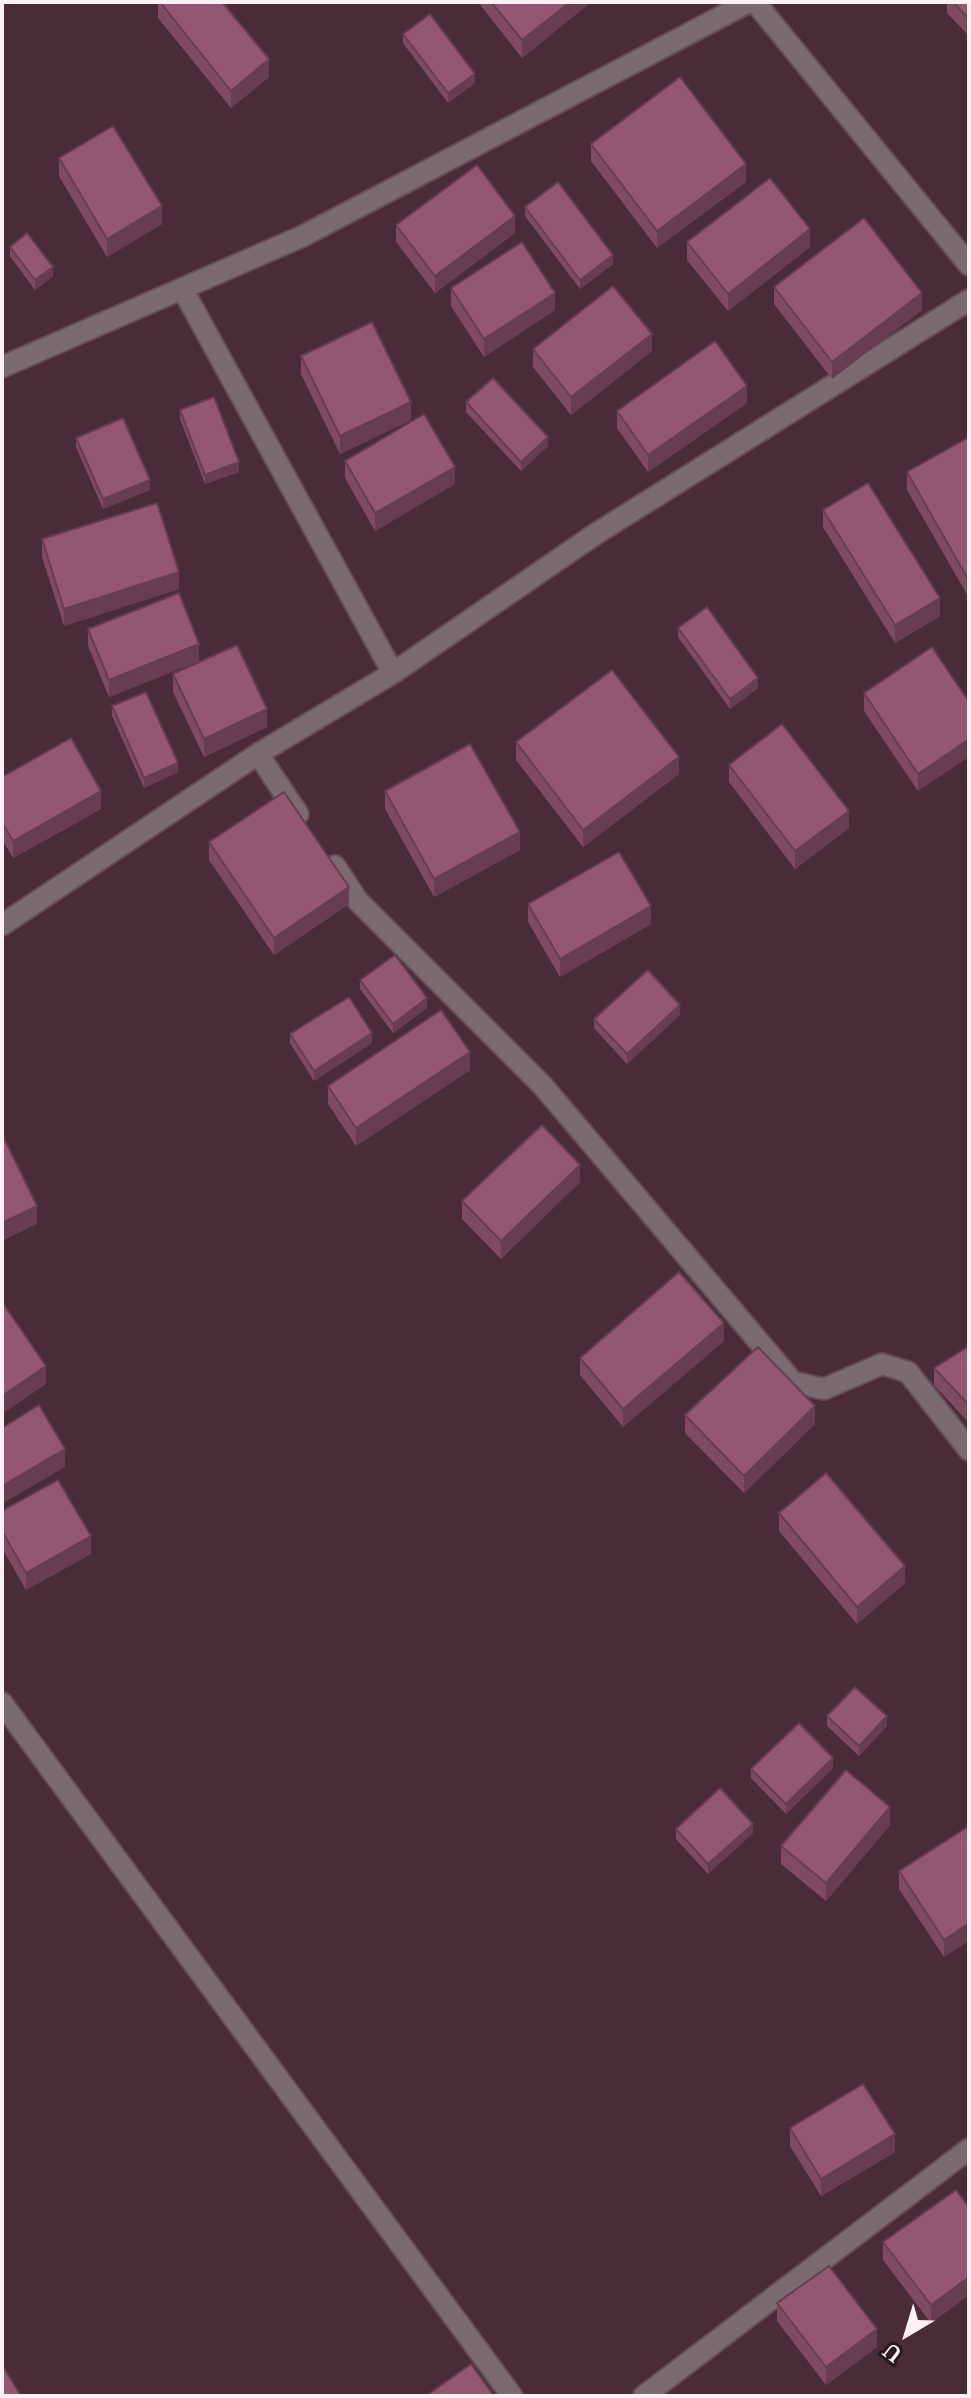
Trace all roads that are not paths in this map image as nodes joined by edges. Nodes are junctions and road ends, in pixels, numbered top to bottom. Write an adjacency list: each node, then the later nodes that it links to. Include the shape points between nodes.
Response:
1 (752, 2): 2 (street); 3 (street, via 303,236)
2 (969, 265)
3 (183, 290): 5 (street); 6 (street)
4 (969, 300): 6 (street, via 594,535)
5 (2, 367)
6 (393, 673): 7 (street)
7 (258, 754): 8 (street); 10 (street)
8 (308, 827)
9 (325, 852): 11 (street, via 358,901 543,1086 793,1382 824,1389 882,1364 908,1372)
10 (2, 925)
11 (969, 1450)
12 (2, 1703): 14 (street)
13 (969, 2149): 15 (street)
14 (512, 2396)
15 (644, 2396)

